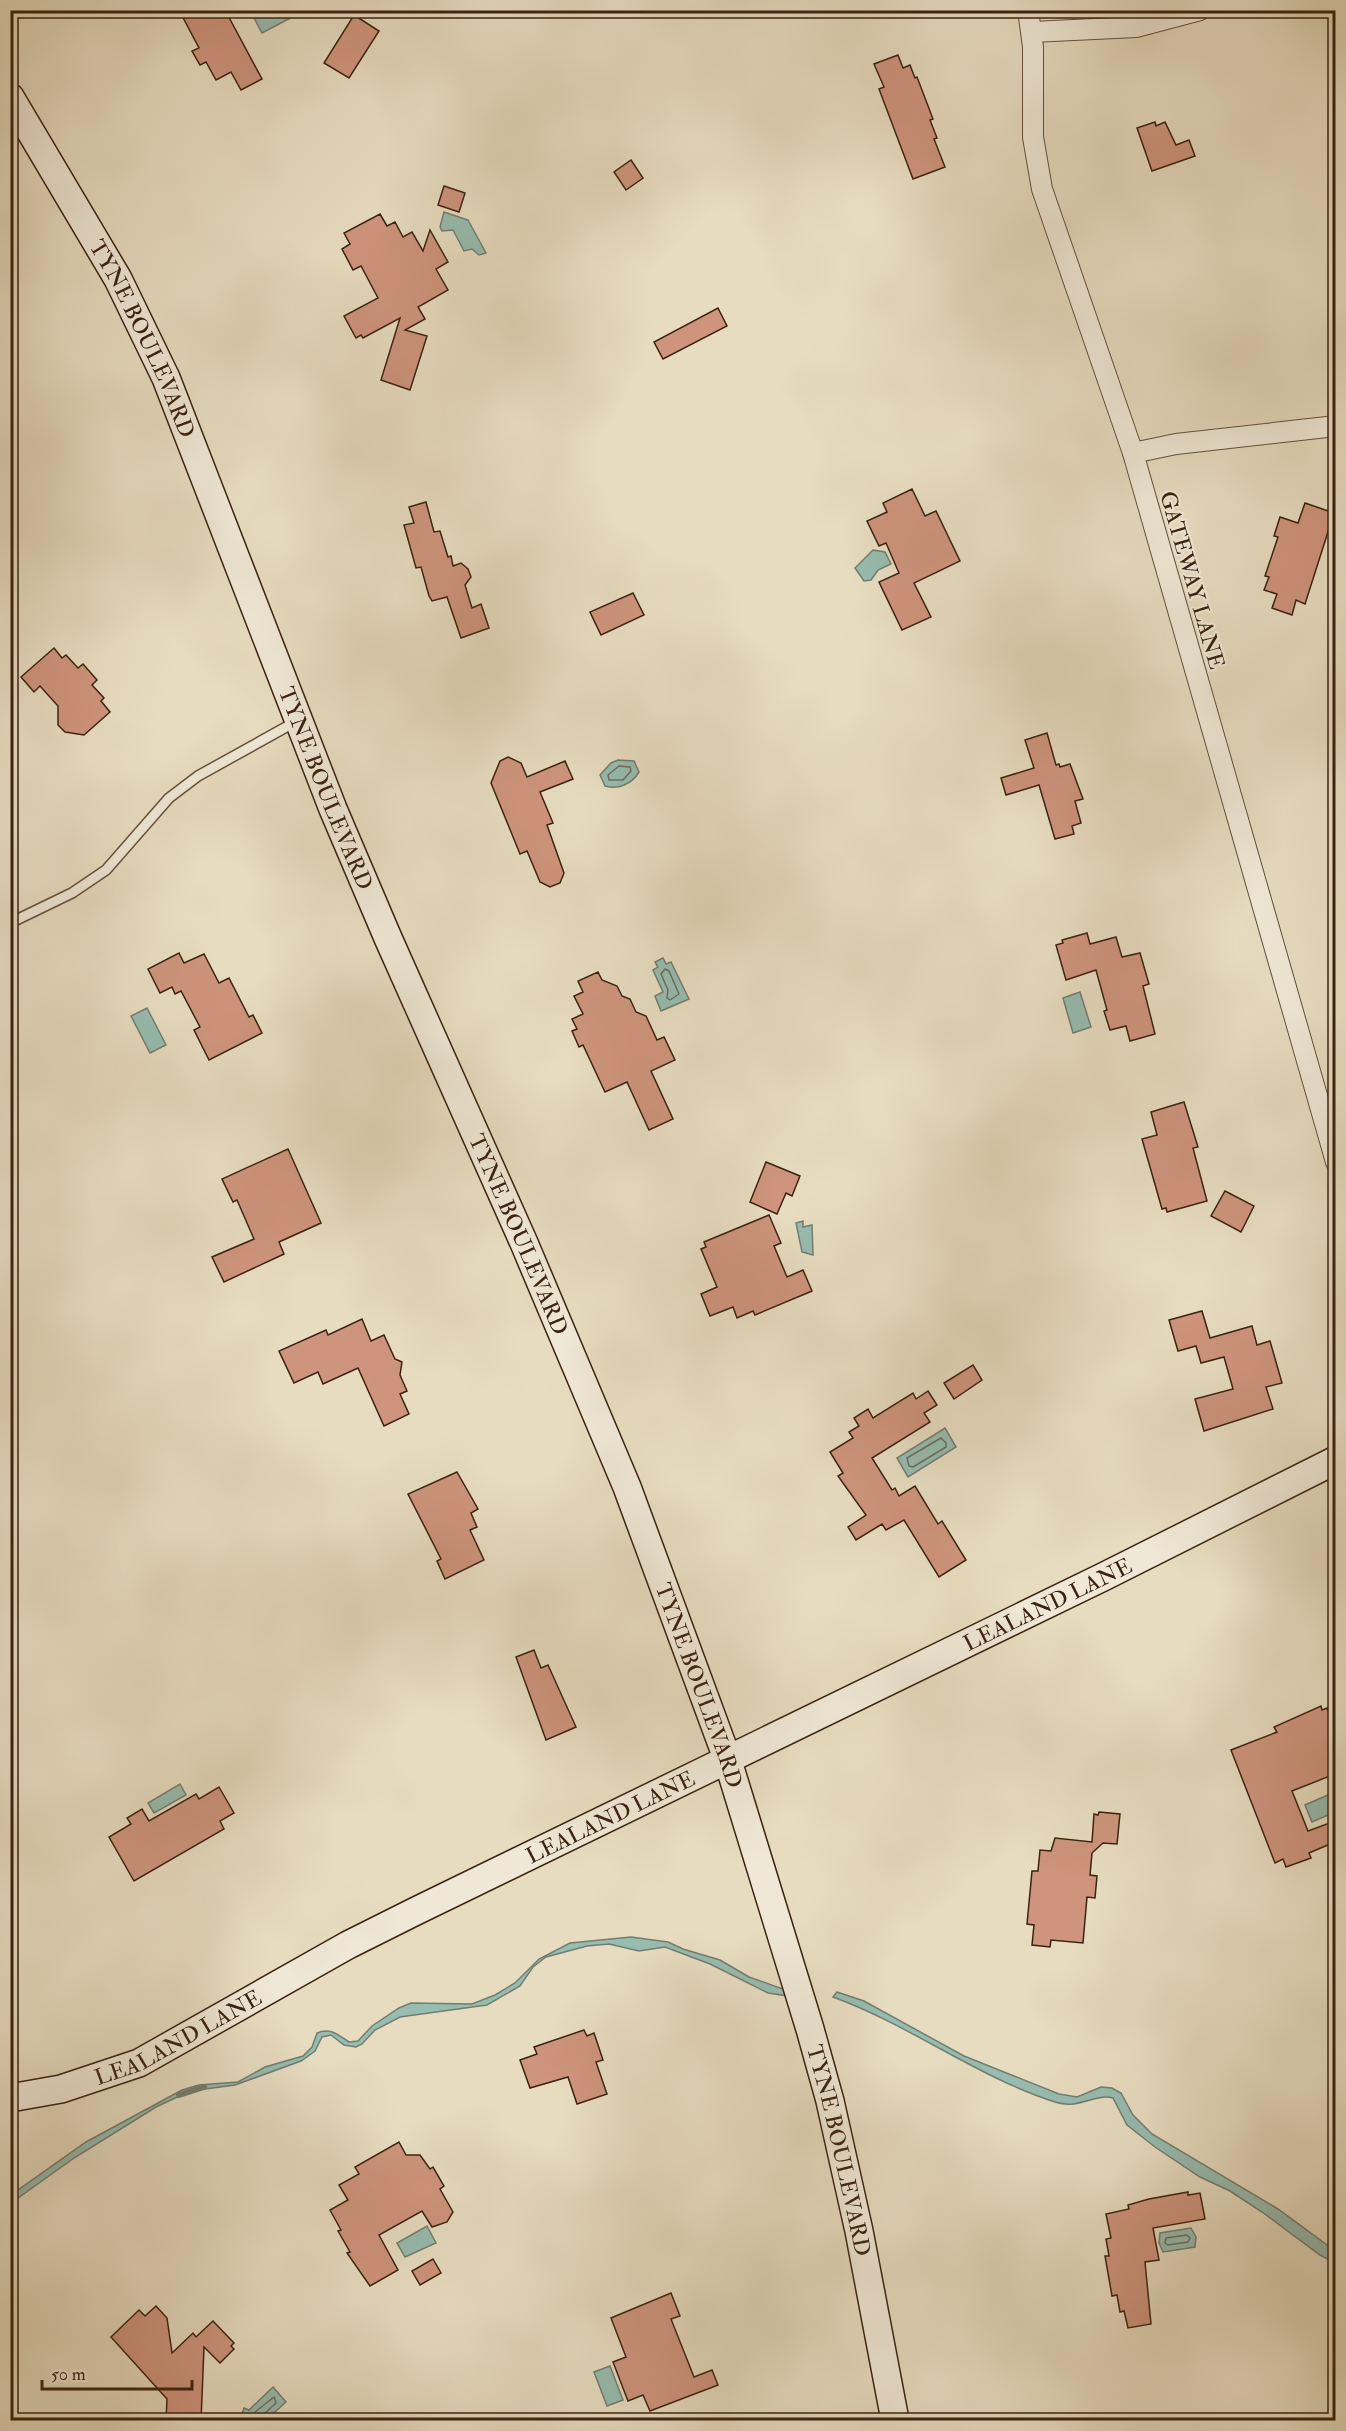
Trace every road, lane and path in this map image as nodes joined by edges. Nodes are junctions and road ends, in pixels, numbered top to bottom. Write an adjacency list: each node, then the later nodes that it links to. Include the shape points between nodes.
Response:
1 (1028, 10): 3 (street, GATEWAY LANE)
2 (1200, 10): 3 (street, via 1136,27)
3 (1032, 32): 6 (street, GATEWAY LANE, via 1032,119 1038,173)
4 (10, 97): 7 (street, TYNE BOULEVARD, via 93,234 145,331 194,442)
5 (1335, 426): 6 (street, via 1176,444)
6 (1133, 453): 9 (street, GATEWAY LANE)
7 (299, 720): 8 (lane, via 198,776 169,798 99,875 72,893); 11 (street, TYNE BOULEVARD, via 388,938 615,1458)
8 (10, 923)
9 (1335, 1162)
10 (1335, 1460): 11 (street, LEALAND LANE, via 1103,1577)
11 (726, 1758): 12 (street, LEALAND LANE, via 348,1945 139,2063 72,2086); 13 (street, TYNE BOULEVARD, via 830,2101 860,2231)
12 (10, 2098)
13 (895, 2421)

